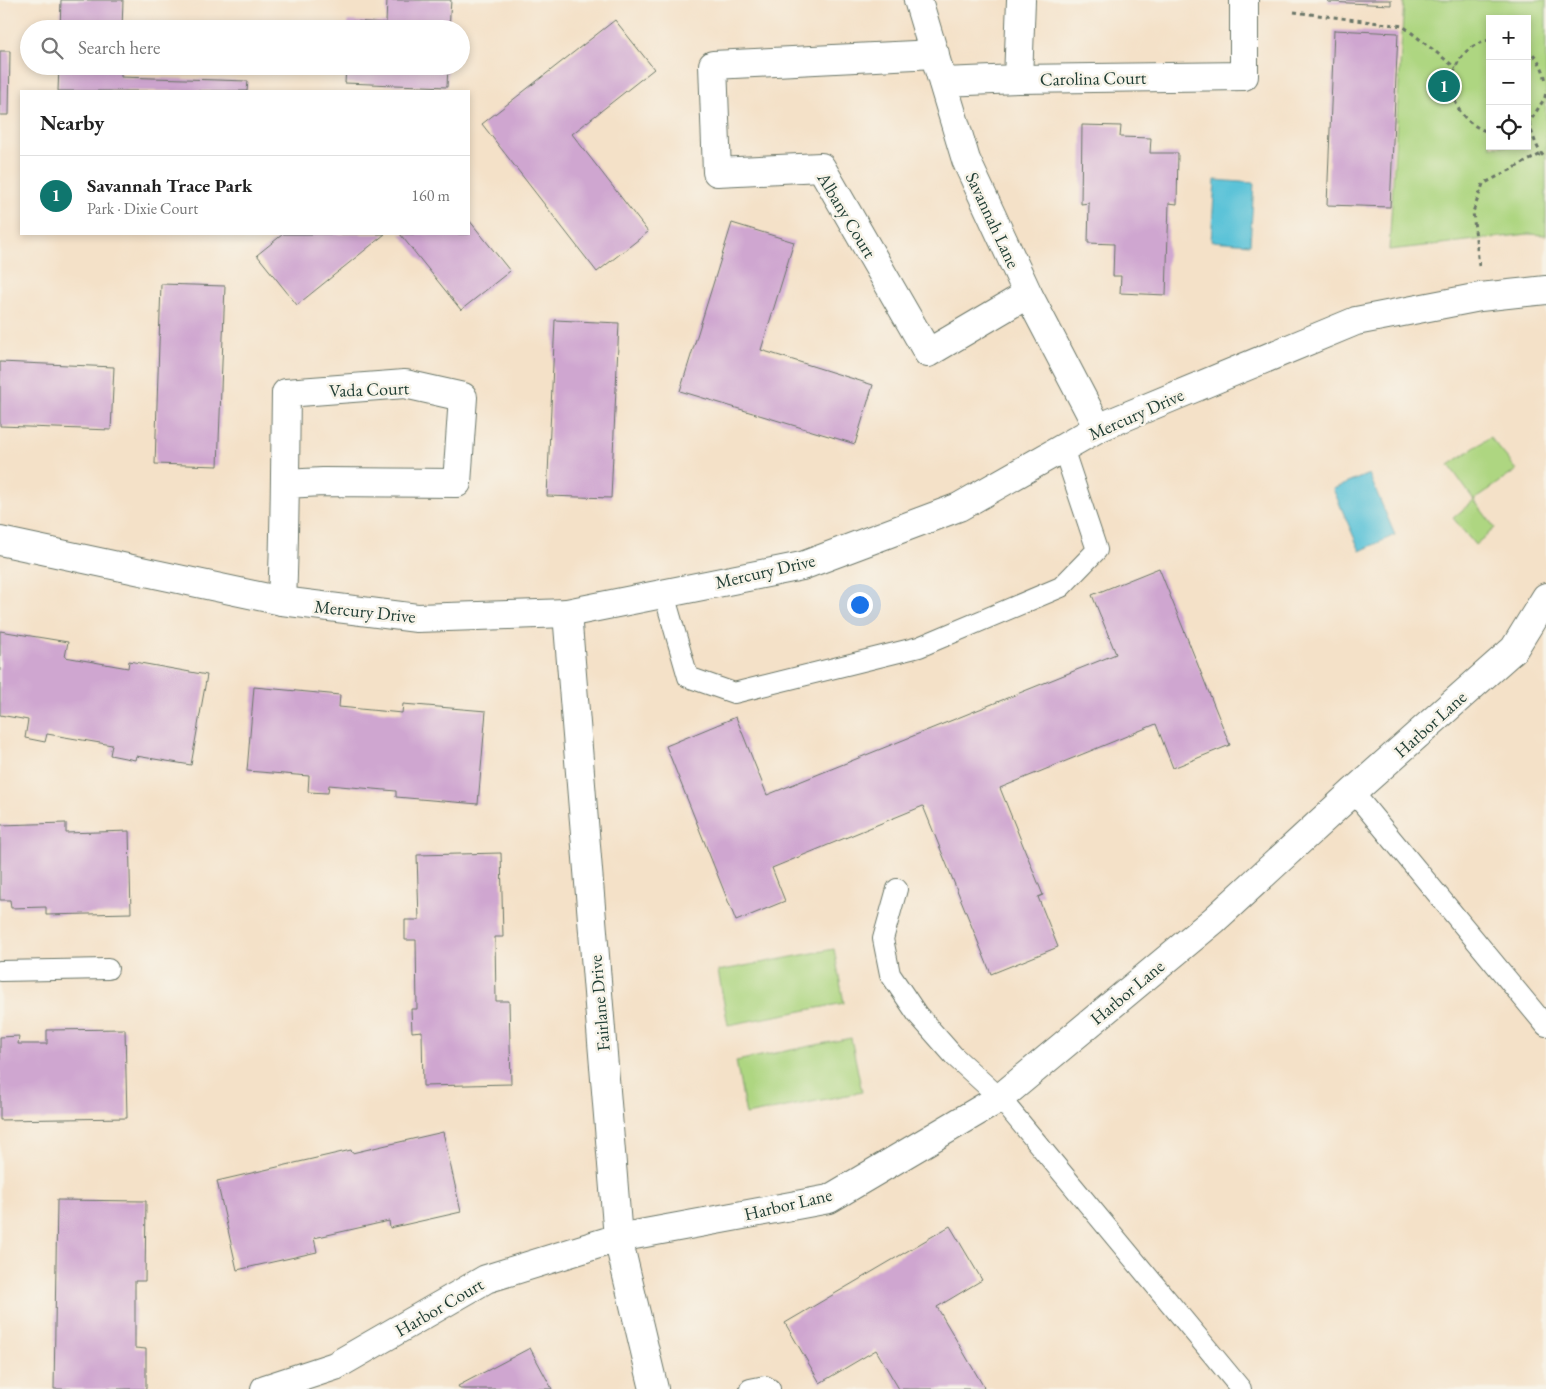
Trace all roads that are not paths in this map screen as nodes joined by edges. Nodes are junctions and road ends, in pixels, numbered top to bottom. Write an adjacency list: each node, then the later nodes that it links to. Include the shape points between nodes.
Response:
1 (918, 0): 4 (street, Savannah Lane)
2 (1021, 0): 5 (street)
3 (1244, 0): 5 (street, Carolina Court, via 1244,76)
4 (935, 54): 6 (street, Savannah Lane); 8 (street, Albany Court, via 713,65 717,172 821,167 928,353)
5 (1018, 79): 6 (street, Carolina Court)
6 (943, 82): 8 (street, Savannah Lane, via 966,160)
7 (1546, 290): 9 (street, Mercury Drive, via 1480,297 1356,321)
8 (1028, 294): 9 (street, Savannah Lane)
9 (1098, 428): 10 (street, Mercury Drive)
10 (1063, 448): 13 (street, Mercury Drive, via 959,507 802,566); 13 (lane, via 1097,550 1060,587 920,648 734,693 688,678)
11 (285, 484): 11 (street, Vada Court, via 286,393 405,384 464,397 457,483); 15 (street, Vada Court)
12 (0, 541): 15 (street, Mercury Drive)
13 (664, 594): 16 (street, Mercury Drive)
14 (1546, 596): 17 (street, Harbor Lane, via 1514,649)
15 (282, 601): 16 (street, Mercury Drive, via 417,618)
16 (567, 614): 23 (street, Fairlane Drive)
17 (1353, 792): 21 (lane); 22 (street, Harbor Lane, via 1214,920)
18 (897, 889): 22 (lane, via 883,939 890,974 916,1014 954,1056)
19 (108, 969): 20 (lane)
20 (0, 971)
21 (1546, 1026)
22 (1000, 1098): 23 (street, Harbor Lane, via 829,1199); 28 (lane)
23 (618, 1238): 24 (street, Harbor Court, via 486,1279 335,1366); 25 (street, Fairlane Drive)
24 (265, 1389)
25 (654, 1389)
26 (750, 1389): 27 (lane, via 765,1386)
27 (770, 1389)
28 (1241, 1389)

